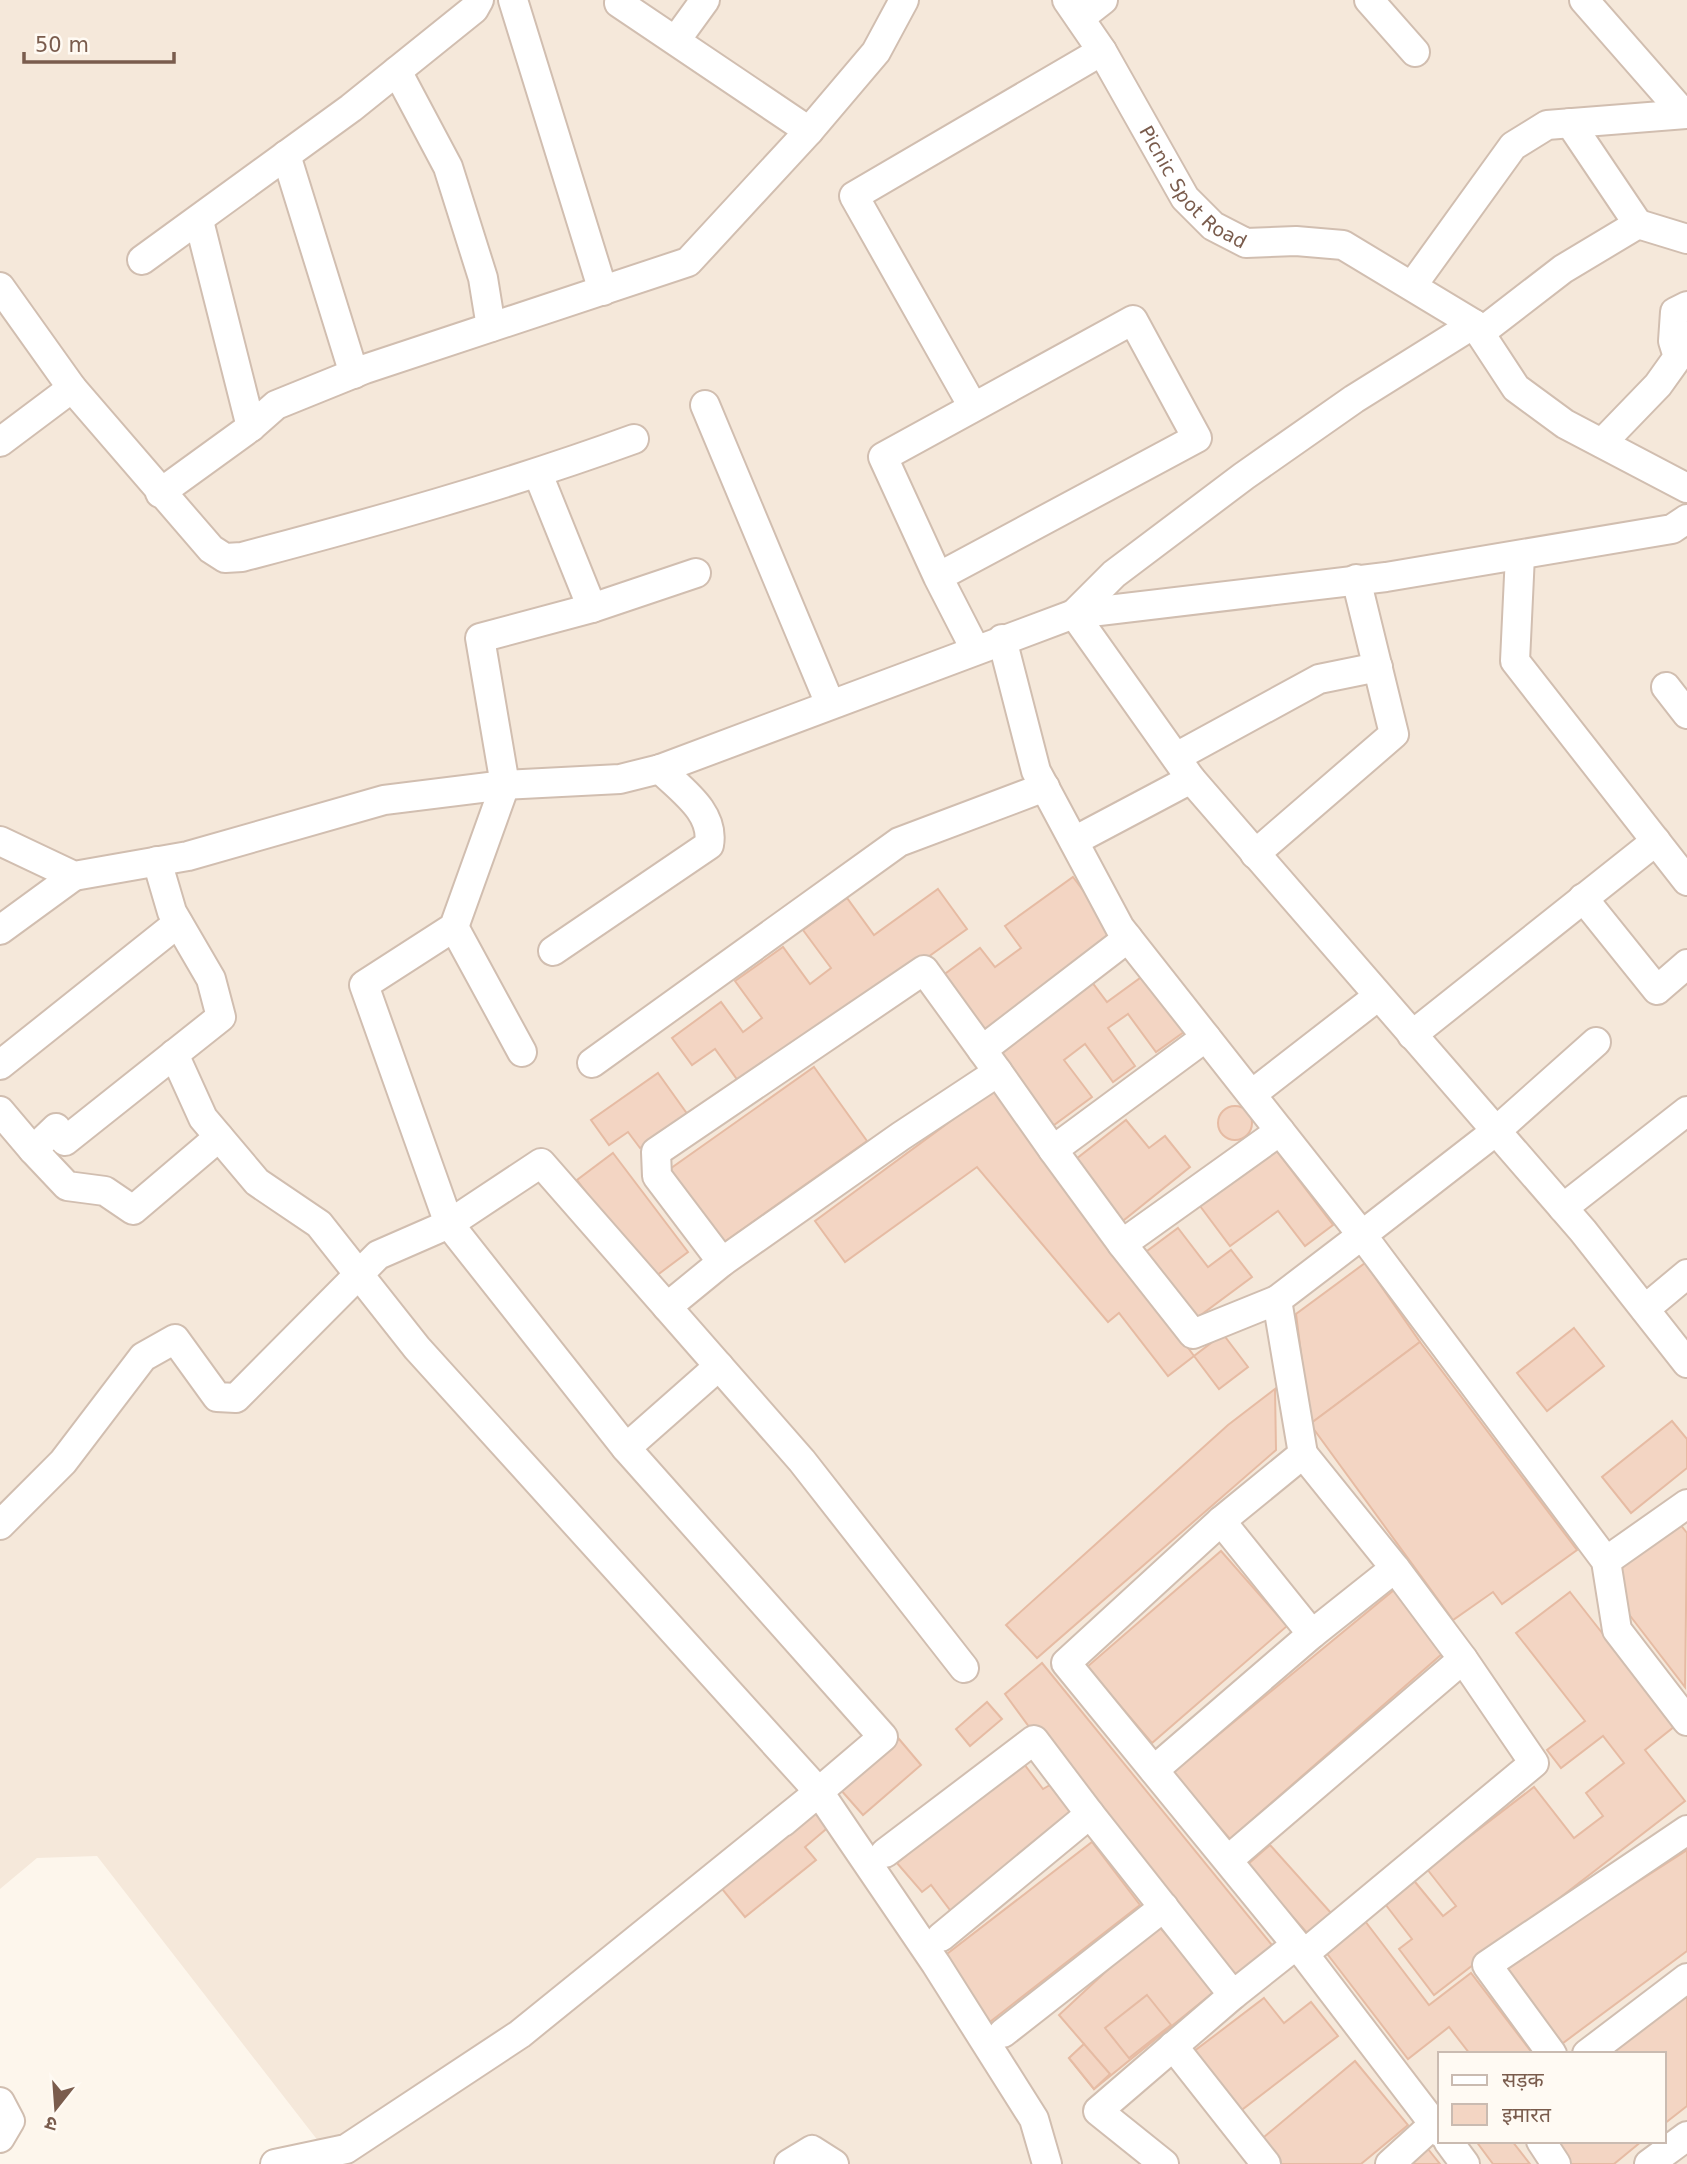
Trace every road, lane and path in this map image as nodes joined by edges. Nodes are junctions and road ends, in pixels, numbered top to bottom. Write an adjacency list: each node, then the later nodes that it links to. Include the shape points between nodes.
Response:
1 (479, 0): 13 (street, via 474,9)
2 (513, 0): 24 (street)
3 (705, 0): 10 (street)
4 (904, 0): 16 (street, via 876,52)
5 (1102, 0): 9 (street)
6 (1369, 0): 12 (street)
7 (1584, 0): 14 (street)
8 (619, 3): 10 (street)
9 (1073, 9): 11 (street, Picnic Spot Road)
10 (676, 40): 16 (street)
11 (1102, 51): 22 (street, Picnic Spot Road, via 1185,198 1213,226 1246,243 1343,245); 31 (street, via 854,195)
12 (1415, 52)
13 (397, 71): 17 (street); 26 (street, via 448,167 483,278)
14 (1685, 114): 15 (street)
15 (1570, 123): 19 (street); 22 (street, via 1547,125 1513,146)
16 (809, 131): 24 (street, via 688,262)
17 (286, 156): 18 (street); 28 (street)
18 (198, 220): 21 (street); 32 (street)
19 (1638, 224): 20 (street); 27 (street)
20 (1687, 239)
21 (142, 260)
22 (1412, 286): 27 (street, Picnic Spot Road)
23 (0, 288): 29 (street)
24 (603, 291): 26 (street)
25 (1687, 306): 35 (street, via 1675,312 1673,341 1678,357 1658,385)
26 (491, 327): 28 (street)
27 (1477, 328): 35 (street, Picnic Spot Road, via 1516,388 1565,424); 45 (street, via 1354,399 1244,476 1114,574)
28 (354, 374): 32 (street, via 276,405)
29 (72, 388): 34 (street); 38 (street)
30 (705, 404): 50 (street)
31 (972, 405): 42 (street, via 883,457); 42 (street, via 1133,320 1197,438)
32 (251, 428): 38 (street)
33 (634, 439): 36 (street)
34 (0, 442)
35 (1602, 443): 37 (street, Picnic Spot Road)
36 (538, 474): 38 (street, via 407,513 225,558 211,549); 44 (street)
37 (1687, 488)
38 (160, 493)
39 (1687, 519): 40 (street, via 1672,529)
40 (1520, 555): 43 (street); 58 (street, via 1515,661)
41 (696, 573): 44 (street)
42 (938, 578): 47 (street)
43 (1356, 579): 45 (street); 48 (street)
44 (592, 608): 54 (street, via 480,638)
45 (1074, 614): 46 (street); 52 (street)
46 (1002, 639): 47 (street); 55 (street, via 1036,771)
47 (975, 649): 50 (street)
48 (1378, 667): 52 (street, via 1319,679); 59 (street, via 1394,734)
49 (1666, 687): 51 (street)
50 (830, 704): 53 (street)
51 (1687, 714)
52 (1184, 768): 57 (street); 59 (street)
53 (660, 769): 54 (street, via 621,779); 68 (street, via 705,815 711,833 709,845)
54 (505, 785): 60 (street, via 354,807); 65 (street)
55 (1045, 787): 57 (street); 77 (street, via 899,842)
56 (0, 841): 61 (street)
57 (1074, 841): 67 (street)
58 (1656, 841): 62 (street); 63 (street)
59 (1255, 854): 70 (street)
60 (157, 861): 61 (street); 64 (street)
61 (74, 876): 66 (street)
62 (1687, 881)
63 (1583, 898): 69 (street, via 1657,990); 71 (street)
64 (178, 923): 75 (street, via 211,979 221,1017); 78 (street)
65 (454, 927): 74 (street); 88 (street, via 364,985)
66 (0, 930)
67 (1128, 938): 72 (street); 76 (street)
68 (552, 951)
69 (1687, 964)
70 (1377, 997): 71 (street); 79 (street)
71 (1412, 1035): 83 (street)
72 (1206, 1037): 79 (street); 86 (street)
73 (1596, 1042): 83 (street)
74 (523, 1052)
75 (174, 1054): 84 (street, via 203,1118); 85 (street, via 65,1141 56,1128)
76 (990, 1061): 86 (street); 91 (street, via 901,1136); 91 (street, via 924,970 656,1152 657,1176)
77 (592, 1063)
78 (0, 1065)
79 (1252, 1094): 82 (street)
80 (0, 1111): 85 (street)
81 (1687, 1111): 87 (street)
82 (1279, 1131): 89 (street); 90 (street)
83 (1496, 1131): 87 (street); 89 (street)
84 (219, 1137): 85 (street, via 133,1210 105,1191 67,1186); 92 (street, via 257,1182 319,1224)
85 (33, 1150)
86 (1053, 1150): 90 (street)
87 (1563, 1208): 96 (street)
88 (450, 1224): 92 (street, via 378,1255); 95 (street, via 541,1163); 99 (street)
89 (1362, 1235): 94 (street); 104 (street)
90 (1122, 1244): 94 (street, via 1193,1334)
91 (722, 1262): 95 (street)
92 (359, 1275): 103 (street, via 236,1398 217,1397 175,1339 143,1357 63,1462); 111 (street, via 417,1348)
93 (1687, 1275): 96 (street)
94 (1277, 1300): 100 (street)
95 (667, 1307): 98 (street)
96 (1645, 1310): 97 (street)
97 (1687, 1363)
98 (719, 1366): 99 (street); 108 (street, via 802,1461)
99 (626, 1448): 111 (street, via 883,1737)
100 (1303, 1454): 102 (street); 105 (street)
101 (1687, 1504): 104 (street)
102 (1221, 1521): 106 (street); 110 (street, via 1066,1663)
103 (0, 1525)
104 (1606, 1561): 109 (street, via 1617,1630)
105 (1395, 1567): 106 (street); 107 (street)
106 (1312, 1634): 110 (street)
107 (1462, 1659): 115 (street); 118 (street, via 1534,1763)
108 (964, 1668)
109 (1684, 1711)
110 (1154, 1770): 115 (street)
111 (819, 1793): 132 (street, via 520,2034); 137 (street, via 936,1964 1034,2119)
112 (1090, 1814): 114 (street, via 1034,1740); 116 (street); 117 (street)
113 (1687, 1830): 123 (street, via 1486,1965)
114 (885, 1853)
115 (1228, 1860): 118 (street)
116 (1164, 1907): 120 (street); 121 (street)
117 (941, 1937)
118 (1300, 1950): 120 (street); 126 (street)
119 (1687, 1978): 124 (street)
120 (1233, 1996): 122 (street)
121 (1003, 2033)
122 (1173, 2046): 138 (street, via 1098,2111); 139 (street)
123 (1551, 2052)
124 (1590, 2052)
125 (0, 2102): 129 (street, via 10,2121)
126 (1438, 2128)
127 (1438, 2134): 140 (street)
128 (1687, 2136): 133 (street)
129 (0, 2138)
130 (1449, 2143): 141 (street)
131 (1542, 2143): 142 (street)
132 (352, 2156): 134 (street)
133 (1659, 2161)
134 (275, 2164)
135 (789, 2164): 136 (street, via 813,2150)
136 (834, 2164)
137 (1047, 2164)
138 (1164, 2164)
139 (1266, 2164)
140 (1390, 2164)
141 (1465, 2164)
142 (1556, 2164)

